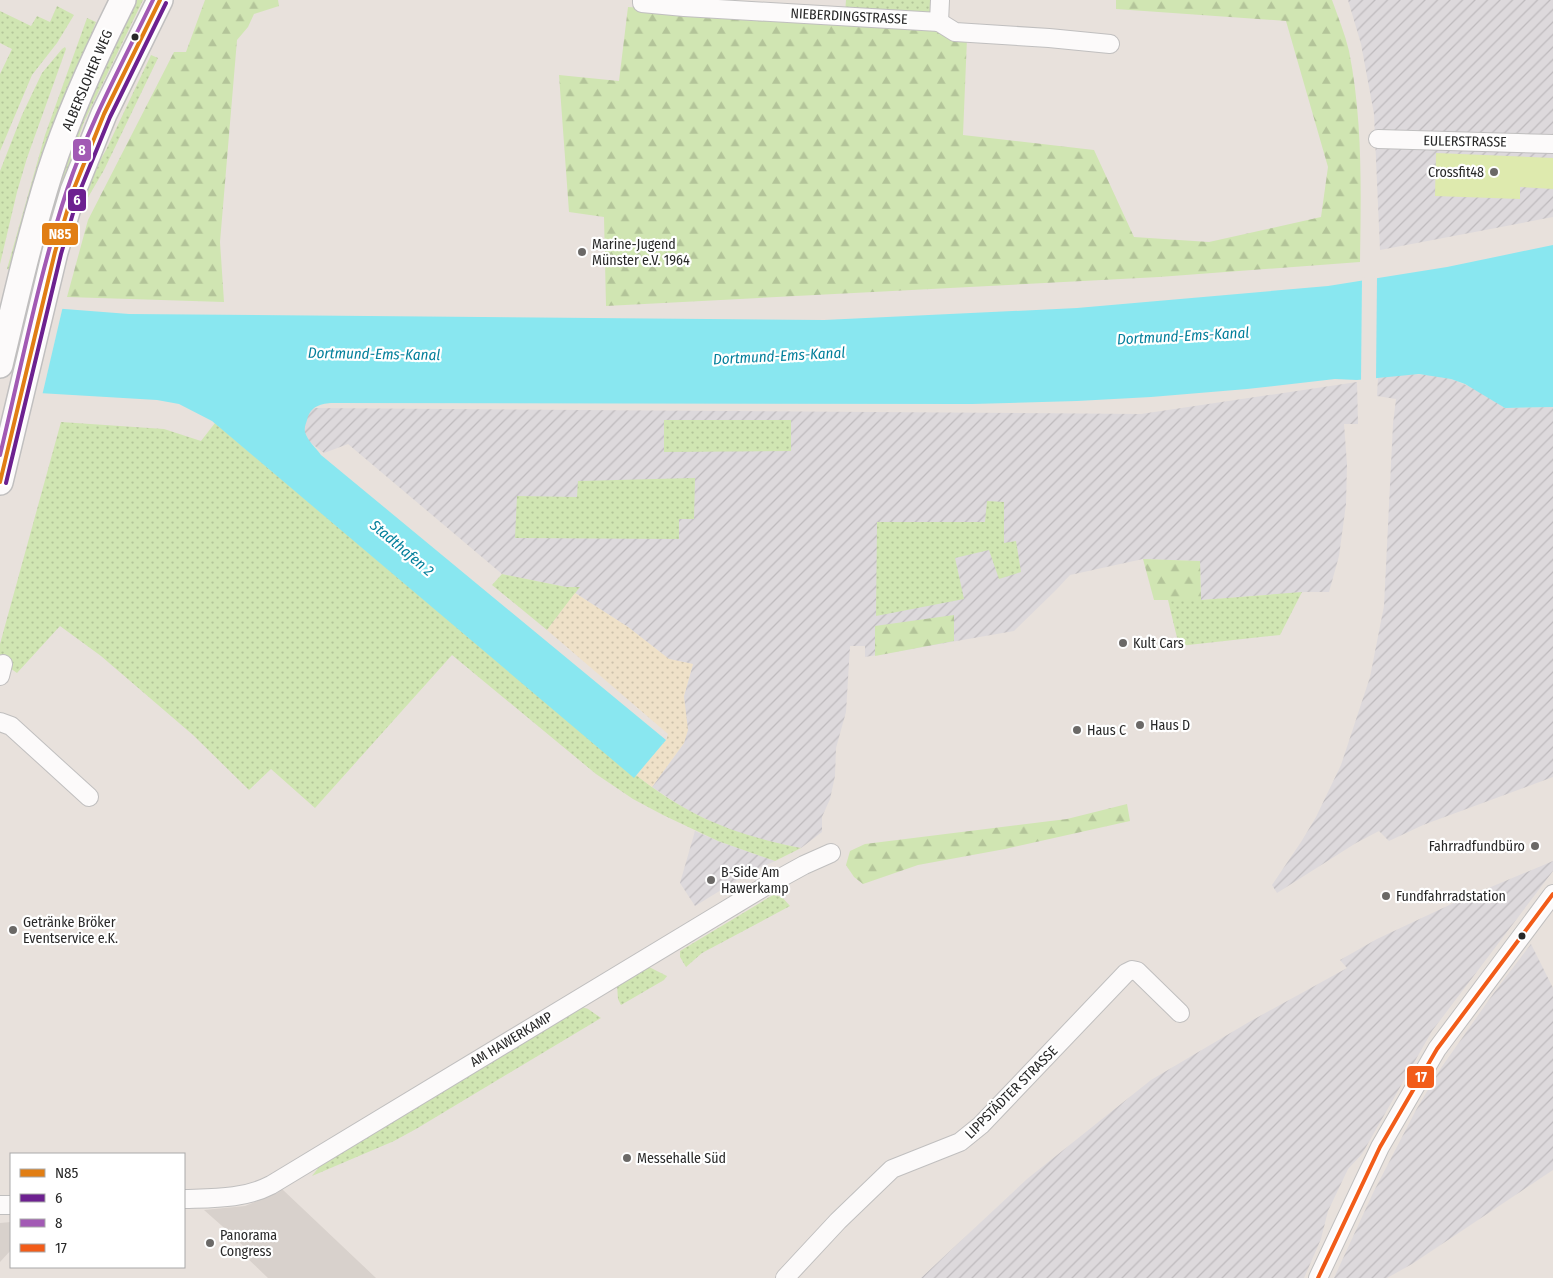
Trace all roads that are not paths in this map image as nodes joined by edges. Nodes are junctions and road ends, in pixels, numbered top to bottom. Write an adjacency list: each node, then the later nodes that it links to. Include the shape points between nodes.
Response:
1 (123, 0): 9 (main road, ALBERSLOHER WEG, via 81,89 50,171)
2 (160, 0): 10 (main road, via 104,114 74,191 49,276)
3 (642, 0): 5 (street, NIEBERDINGSTRASSE, via 642,3)
4 (940, 0): 5 (street)
5 (939, 22): 6 (street, NIEBERDINGSTRASSE, via 955,32)
6 (1110, 44)
7 (1378, 139): 8 (street, EULERSTRASSE)
8 (1553, 144)
9 (0, 365)
10 (0, 482)
11 (0, 722): 12 (street, via 11,726)
12 (89, 797)
13 (830, 853): 16 (street, AM HAWERKAMP, via 764,887 272,1185 248,1195)
14 (1553, 894): 18 (street, via 1432,1056 1380,1147)
15 (1180, 1013): 17 (street, LIPPSTÄDTER STRASSE, via 1137,971 1126,973 976,1130 960,1142 892,1169)
16 (185, 1199)
17 (785, 1278)
18 (1318, 1278)

